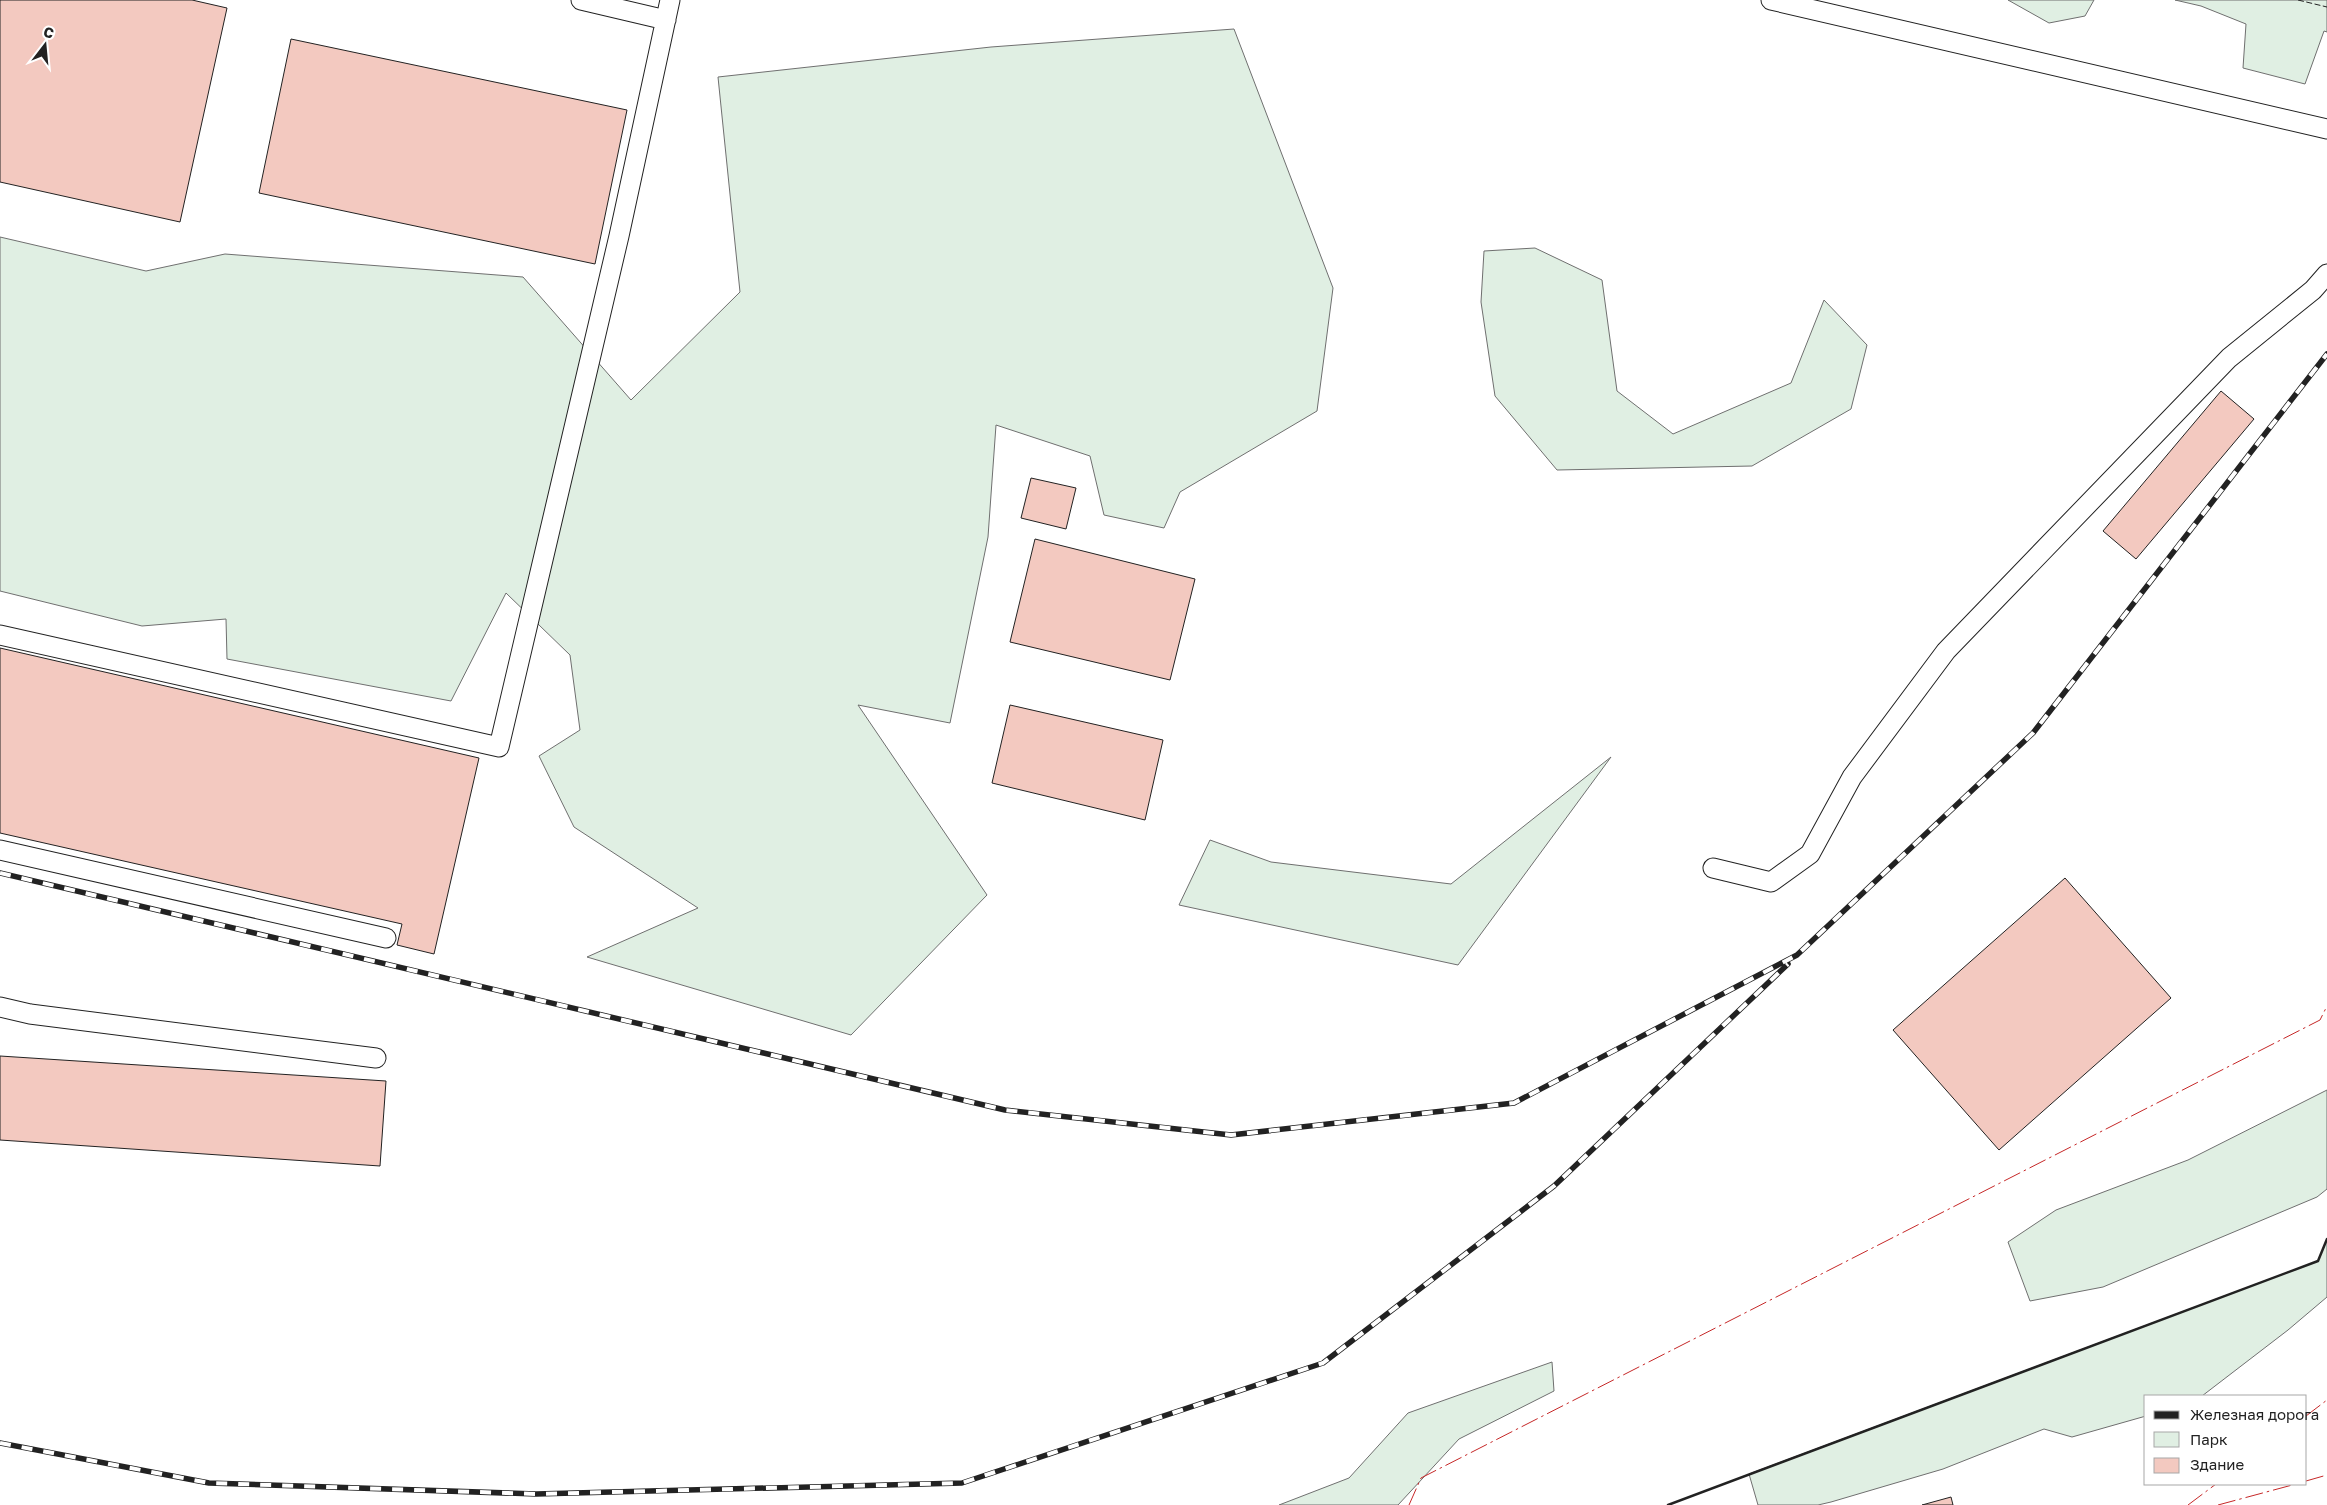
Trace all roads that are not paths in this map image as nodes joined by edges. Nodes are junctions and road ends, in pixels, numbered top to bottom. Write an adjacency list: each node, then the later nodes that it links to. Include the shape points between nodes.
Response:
1 (580, 0): 4 (lane)
2 (670, 0): 4 (lane)
3 (1771, 0): 5 (lane)
4 (666, 20): 7 (lane, via 619,236 499,747)
5 (2327, 129)
6 (2327, 274): 9 (lane, via 2313,290 2229,358 1946,651 1852,776 1810,854 1771,882)
7 (0, 635)
8 (0, 850): 10 (lane)
9 (1713, 868)
10 (386, 938)
11 (0, 1007): 12 (lane, via 30,1014)
12 (376, 1058)

